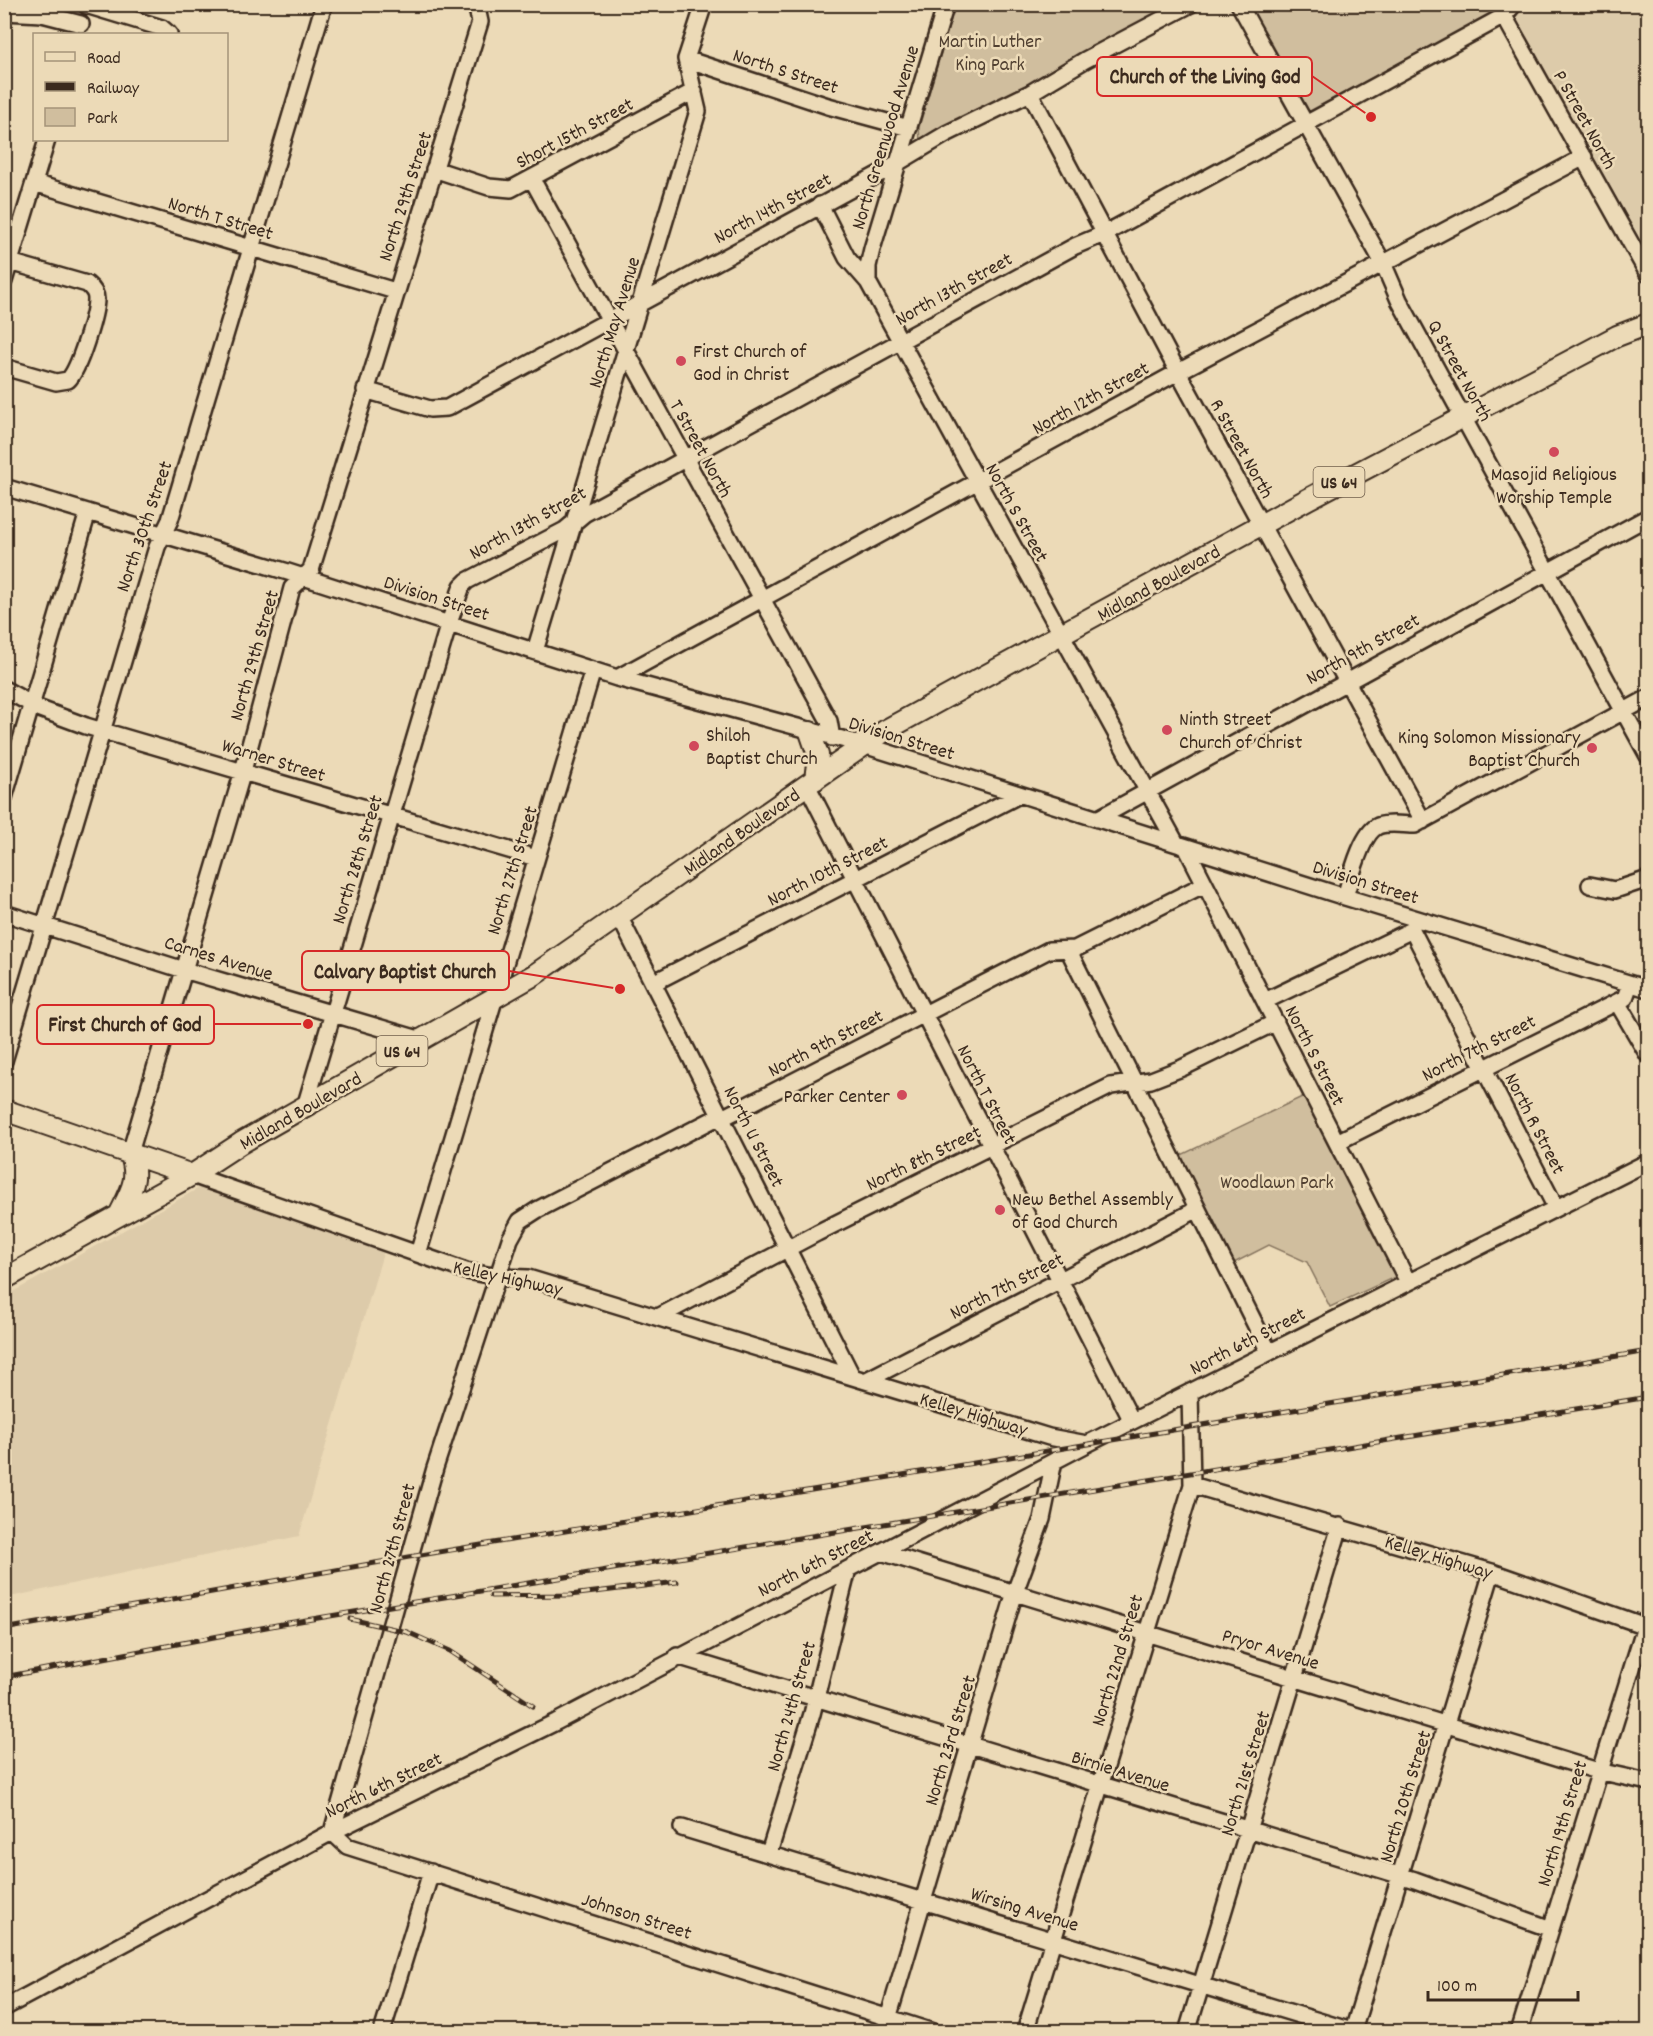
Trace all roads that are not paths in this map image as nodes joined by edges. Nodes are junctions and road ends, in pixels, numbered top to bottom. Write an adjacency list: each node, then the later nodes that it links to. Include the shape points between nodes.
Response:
1 (324, 4): 25 (street, North 30th Street)
2 (476, 4): 20 (street, North 29th Street, via 480,22)
3 (704, 4): 12 (street)
4 (1191, 4): 14 (street, North 14th Street)
5 (1239, 4): 15 (street, Q Street North)
6 (86, 5): 10 (street); 11 (street)
7 (945, 5): 16 (street, North Greenwood Avenue)
8 (1509, 10): 15 (street, North 13th Street); 18 (street, P Street North)
9 (4, 12): 10 (street, via 42,14)
10 (80, 29)
11 (168, 33)
12 (686, 59): 13 (street, North May Avenue); 16 (street, North S Street)
13 (694, 91): 21 (street, Short 15th Street); 32 (street, North May Avenue, via 698,111)
14 (1030, 93): 19 (street, North 14th Street, via 946,134); 24 (street, R Street North)
15 (1306, 123): 24 (street, North 13th Street); 27 (street, Q Street North)
16 (909, 128): 19 (street, North Greenwood Avenue)
17 (47, 141): 22 (street)
18 (1584, 157): 27 (street, North 12th Street); 28 (street, P Street North)
19 (898, 163): 23 (street, North 14th Street); 30 (street, North Greenwood Avenue, via 872,249)
20 (434, 170): 21 (street, Short 15th Street, via 501,189 511,189); 31 (street, North 29th Street)
21 (532, 179): 34 (street, T Street North)
22 (34, 183): 25 (street, North T Street); 26 (street)
23 (819, 206): 30 (street, North S Street, via 846,258); 32 (street, North 14th Street)
24 (1106, 233): 37 (street, North 13th Street); 40 (street, R Street North)
25 (250, 248): 31 (street, North T Street); 50 (street, North 30th Street, via 170,520)
26 (10, 262): 29 (street); 39 (street, via 87,284 96,301 76,369 68,380 56,382)
27 (1383, 263): 40 (street, North 12th Street); 42 (street, Q Street North)
28 (1648, 274)
29 (4, 280)
30 (868, 282): 37 (street, North S Street)
31 (395, 291): 41 (street, North 29th Street)
32 (641, 302): 34 (street, North 14th Street); 38 (street, North May Avenue)
33 (1648, 310): 36 (main road, Midland Boulevard / US 64)
34 (609, 320): 38 (street, T Street North); 41 (street, North 14th Street, via 439,410)
35 (1648, 324): 36 (main road, Midland Boulevard / US 64)
36 (1617, 336): 42 (main road, Midland Boulevard / US 64)
37 (900, 341): 43 (street, North 13th Street); 44 (street, North S Street)
38 (626, 351): 43 (street, T Street North); 48 (street, North May Avenue)
39 (4, 367)
40 (1178, 372): 44 (street, North 12th Street); 49 (street, R Street North)
41 (365, 390): 52 (street, North 29th Street, via 311,570)
42 (1463, 417): 49 (main road, Midland Boulevard / US 64); 51 (street, Q Street North)
43 (684, 459): 48 (street, North 13th Street); 53 (street, T Street North)
44 (978, 484): 53 (street, North 12th Street); 55 (street, North S Street)
45 (4, 487): 46 (street, Division Street)
46 (88, 512): 50 (street, Division Street); 62 (street)
47 (1648, 517): 51 (street, North 9th Street)
48 (575, 521): 54 (street, North 13th Street, via 565,530 467,581); 56 (street, North May Avenue)
49 (1262, 526): 55 (main road, Midland Boulevard / US 64); 59 (street, R Street North)
50 (162, 535): 52 (street, Division Street); 64 (street, North 30th Street)
51 (1547, 571): 59 (street, North 9th Street); 63 (street, Q Street North)
52 (303, 577): 54 (street, Division Street); 69 (street, North 29th Street, via 292,588)
53 (761, 600): 58 (street, North 12th Street); 66 (street, T Street North, via 829,721)
54 (449, 622): 56 (street, Division Street); 74 (street, North 28th Street)
55 (1063, 634): 67 (main road, Midland Boulevard / US 64); 71 (street, North S Street)
56 (535, 651): 57 (street, Division Street)
57 (593, 670): 58 (street, Division Street); 78 (street, North 27th Street)
58 (618, 678): 65 (street, Division Street)
59 (1346, 680): 71 (street, North 9th Street); 76 (street, R Street North)
60 (4, 689): 62 (street, Warner Street)
61 (1648, 698): 63 (street)
62 (32, 704): 64 (street, Warner Street); 73 (street)
63 (1624, 711): 68 (street, Q Street North); 76 (street)
64 (101, 730): 69 (street, Warner Street); 87 (street, North 30th Street)
65 (810, 732): 66 (street, Division Street); 70 (main road, via 818,759)
66 (832, 738): 67 (street, Division Street)
67 (864, 745): 70 (main road, Midland Boulevard / US 64); 72 (street, Division Street)
68 (1648, 756)
69 (243, 771): 74 (street, Warner Street); 89 (street, North 29th Street)
70 (811, 782): 79 (street, North T Street); 85 (main road, Midland Boulevard / US 64)
71 (1146, 790): 75 (street, North 9th Street); 77 (street, North S Street)
72 (1019, 795): 75 (street, Division Street); 79 (street, North 10th Street)
73 (4, 798)
74 (391, 815): 78 (street, Warner Street); 96 (street, North 28th Street)
75 (1097, 819): 77 (street, Division Street)
76 (1423, 821): 83 (street, via 1373,829 1362,846)
77 (1181, 845): 81 (street, North S Street); 83 (street, Division Street)
78 (536, 858): 93 (street, North 27th Street)
79 (856, 879): 90 (street, North 10th Street); 97 (street, North T Street)
80 (1648, 879): 82 (street, via 1615,890)
81 (1205, 884): 88 (street, North 9th Street); 94 (street, North S Street)
82 (1590, 885)
83 (1345, 897): 86 (street, Division Street)
84 (4, 913): 87 (street, Carnes Avenue)
85 (619, 916): 90 (street, North U Street); 93 (main road, Midland Boulevard / US 64)
86 (1414, 924): 91 (street, Division Street); 94 (street); 102 (street, North R Street)
87 (43, 927): 89 (street, Carnes Avenue); 101 (street, North 30th Street)
88 (1069, 951): 97 (street, North 9th Street, via 1049,950); 103 (street)
89 (184, 970): 96 (street, Carnes Avenue); 109 (street, North 29th Street)
90 (653, 982): 106 (street, North U Street)
91 (1630, 984): 92 (street, Division Street); 95 (street, North 7th Street, via 1625,998)
92 (1648, 990)
93 (495, 998): 99 (main road, Midland Boulevard / US 64); 116 (street, North 27th Street)
94 (1265, 1001): 98 (street, North S Street)
95 (1617, 1002): 100 (street); 102 (street, North 7th Street)
96 (332, 1012): 99 (street, Carnes Avenue); 104 (street, North 28th Street)
97 (924, 1014): 106 (street, North 9th Street); 108 (street, North T Street)
98 (1276, 1022): 103 (street, North 8th Street, via 1182,1068); 107 (street, North S Street)
99 (422, 1040): 104 (main road, Midland Boulevard / US 64)
100 (1648, 1055)
101 (4, 1061)
102 (1484, 1067): 107 (street, North 7th Street); 112 (street, North R Street)
103 (1135, 1083): 108 (street, North 8th Street, via 1111,1086); 113 (street)
104 (305, 1107): 111 (main road, Midland Boulevard / US 64)
105 (4, 1110): 109 (main road, Kelley Highway)
106 (721, 1117): 115 (street, North U Street); 117 (street, North 9th Street, via 525,1217 514,1229)
107 (1337, 1142): 120 (street, North S Street)
108 (992, 1146): 115 (street, North 8th Street); 119 (street, North T Street)
109 (130, 1153): 111 (main road, Kelley Highway); 114 (main road, via 135,1180)
110 (1648, 1162): 112 (street, North 6th Street)
111 (192, 1175): 114 (main road, Midland Boulevard / US 64); 116 (street, Kelley Highway)
112 (1556, 1208): 120 (street, North 6th Street)
113 (1196, 1210): 119 (street, North 7th Street); 122 (street)
114 (119, 1215): 118 (main road, Midland Boulevard / US 64)
115 (789, 1249): 121 (street, North 8th Street); 123 (street, North U Street)
116 (418, 1254): 117 (street, Kelley Highway, via 466,1271)
117 (498, 1277): 121 (street, Kelley Highway, via 528,1278); 146 (street, North 27th Street, via 435,1468)
118 (4, 1279)
119 (1060, 1281): 123 (street, North 7th Street); 125 (street, North T Street)
120 (1408, 1282): 122 (street, North 6th Street)
121 (660, 1317): 123 (street, Kelley Highway)
122 (1269, 1352): 124 (street, North 6th Street)
123 (860, 1378): 126 (street, Kelley Highway, via 1049,1437)
124 (1190, 1392): 125 (street, North 6th Street); 128 (street, North 22nd Street)
125 (1132, 1421): 126 (street, North 6th Street)
126 (1088, 1444): 127 (street, North 6th Street)
127 (1054, 1461): 130 (street, North 6th Street); 133 (street, North 23rd Street, via 1042,1519)
128 (1192, 1479): 129 (street, Kelley Highway); 135 (street, North 22nd Street)
129 (1340, 1526): 132 (street, Kelley Highway); 137 (street, North 21st Street)
130 (881, 1552): 131 (street, North 6th Street); 133 (street, Pryor Avenue)
131 (849, 1569): 136 (street, North 6th Street); 138 (street, North 24th Street)
132 (1492, 1572): 134 (street, Kelley Highway); 139 (street, North 20th Street)
133 (1015, 1592): 135 (street, Pryor Avenue); 140 (street, North 23rd Street)
134 (1647, 1627): 141 (street, North 19th Street)
135 (1147, 1633): 137 (street, Pryor Avenue); 143 (street, North 22nd Street)
136 (677, 1656): 138 (street, Birnie Avenue); 146 (street, North 6th Street, via 556,1722)
137 (1295, 1678): 139 (street, Pryor Avenue); 145 (street, North 21st Street)
138 (816, 1699): 140 (street, Birnie Avenue); 147 (street, North 24th Street)
139 (1448, 1725): 141 (street, Pryor Avenue); 149 (street, North 20th Street)
140 (969, 1745): 143 (street, Birnie Avenue); 150 (street, North 23rd Street)
141 (1598, 1771): 142 (street, Pryor Avenue); 151 (street, North 19th Street)
142 (1648, 1782)
143 (1100, 1785): 145 (street, Birnie Avenue); 152 (street, North 22nd Street)
144 (682, 1828): 147 (street, Wirsing Avenue)
145 (1248, 1830): 149 (street, Birnie Avenue); 153 (street, North 21st Street)
146 (332, 1832): 148 (street, Johnson Street, via 347,1846); 154 (street, North 6th Street)
147 (769, 1853): 150 (street, Wirsing Avenue)
148 (430, 1872): 155 (street, Johnson Street); 156 (street)
149 (1401, 1876): 151 (street, Birnie Avenue); 160 (street, North 20th Street)
150 (923, 1899): 152 (street, Wirsing Avenue); 155 (street, North 23rd Street)
151 (1551, 1929): 161 (street, North 19th Street)
152 (1053, 1938): 153 (street, Wirsing Avenue); 158 (street, North 22nd Street)
153 (1201, 1983): 159 (street, North 21st Street); 160 (street, Wirsing Avenue)
154 (4, 2008)
155 (886, 2024): 157 (street, Johnson Street)
156 (382, 2031)
157 (933, 2031)
158 (1025, 2031)
159 (1187, 2031)
160 (1354, 2031)
161 (1519, 2031)

